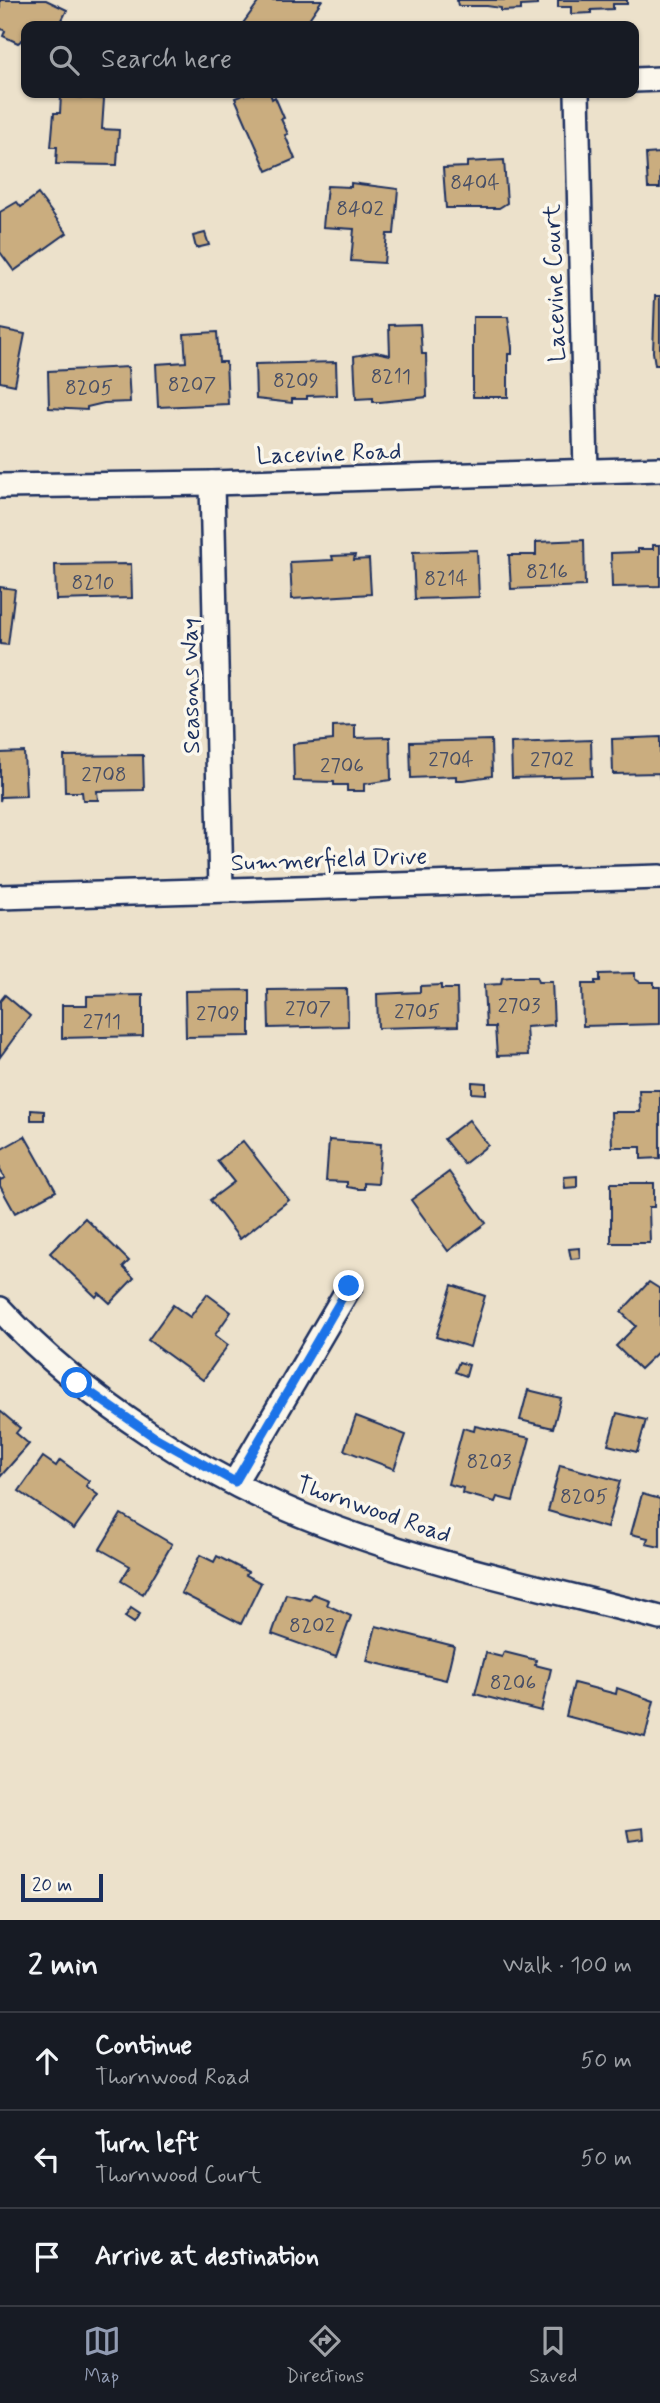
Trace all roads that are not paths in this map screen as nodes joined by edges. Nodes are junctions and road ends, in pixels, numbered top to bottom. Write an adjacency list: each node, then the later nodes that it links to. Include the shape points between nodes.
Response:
1 (660, 79): 2 (street)
2 (639, 80)
3 (577, 98): 5 (street, Lacevine Court)
4 (660, 469): 5 (street, Lacevine Road)
5 (586, 472): 6 (street, Lacevine Road)
6 (212, 483): 7 (street, Lacevine Road); 9 (street, Seasons Way)
7 (0, 486)
8 (660, 877): 9 (street, Summerfield Drive)
9 (220, 889): 10 (street, Summerfield Drive)
10 (0, 897)
11 (349, 1286): 13 (street)
12 (0, 1309): 13 (street, Thornwood Road, via 32,1345 77,1383 153,1436)
13 (235, 1482): 14 (street, Thornwood Road, via 321,1524 395,1549)
14 (660, 1618)

